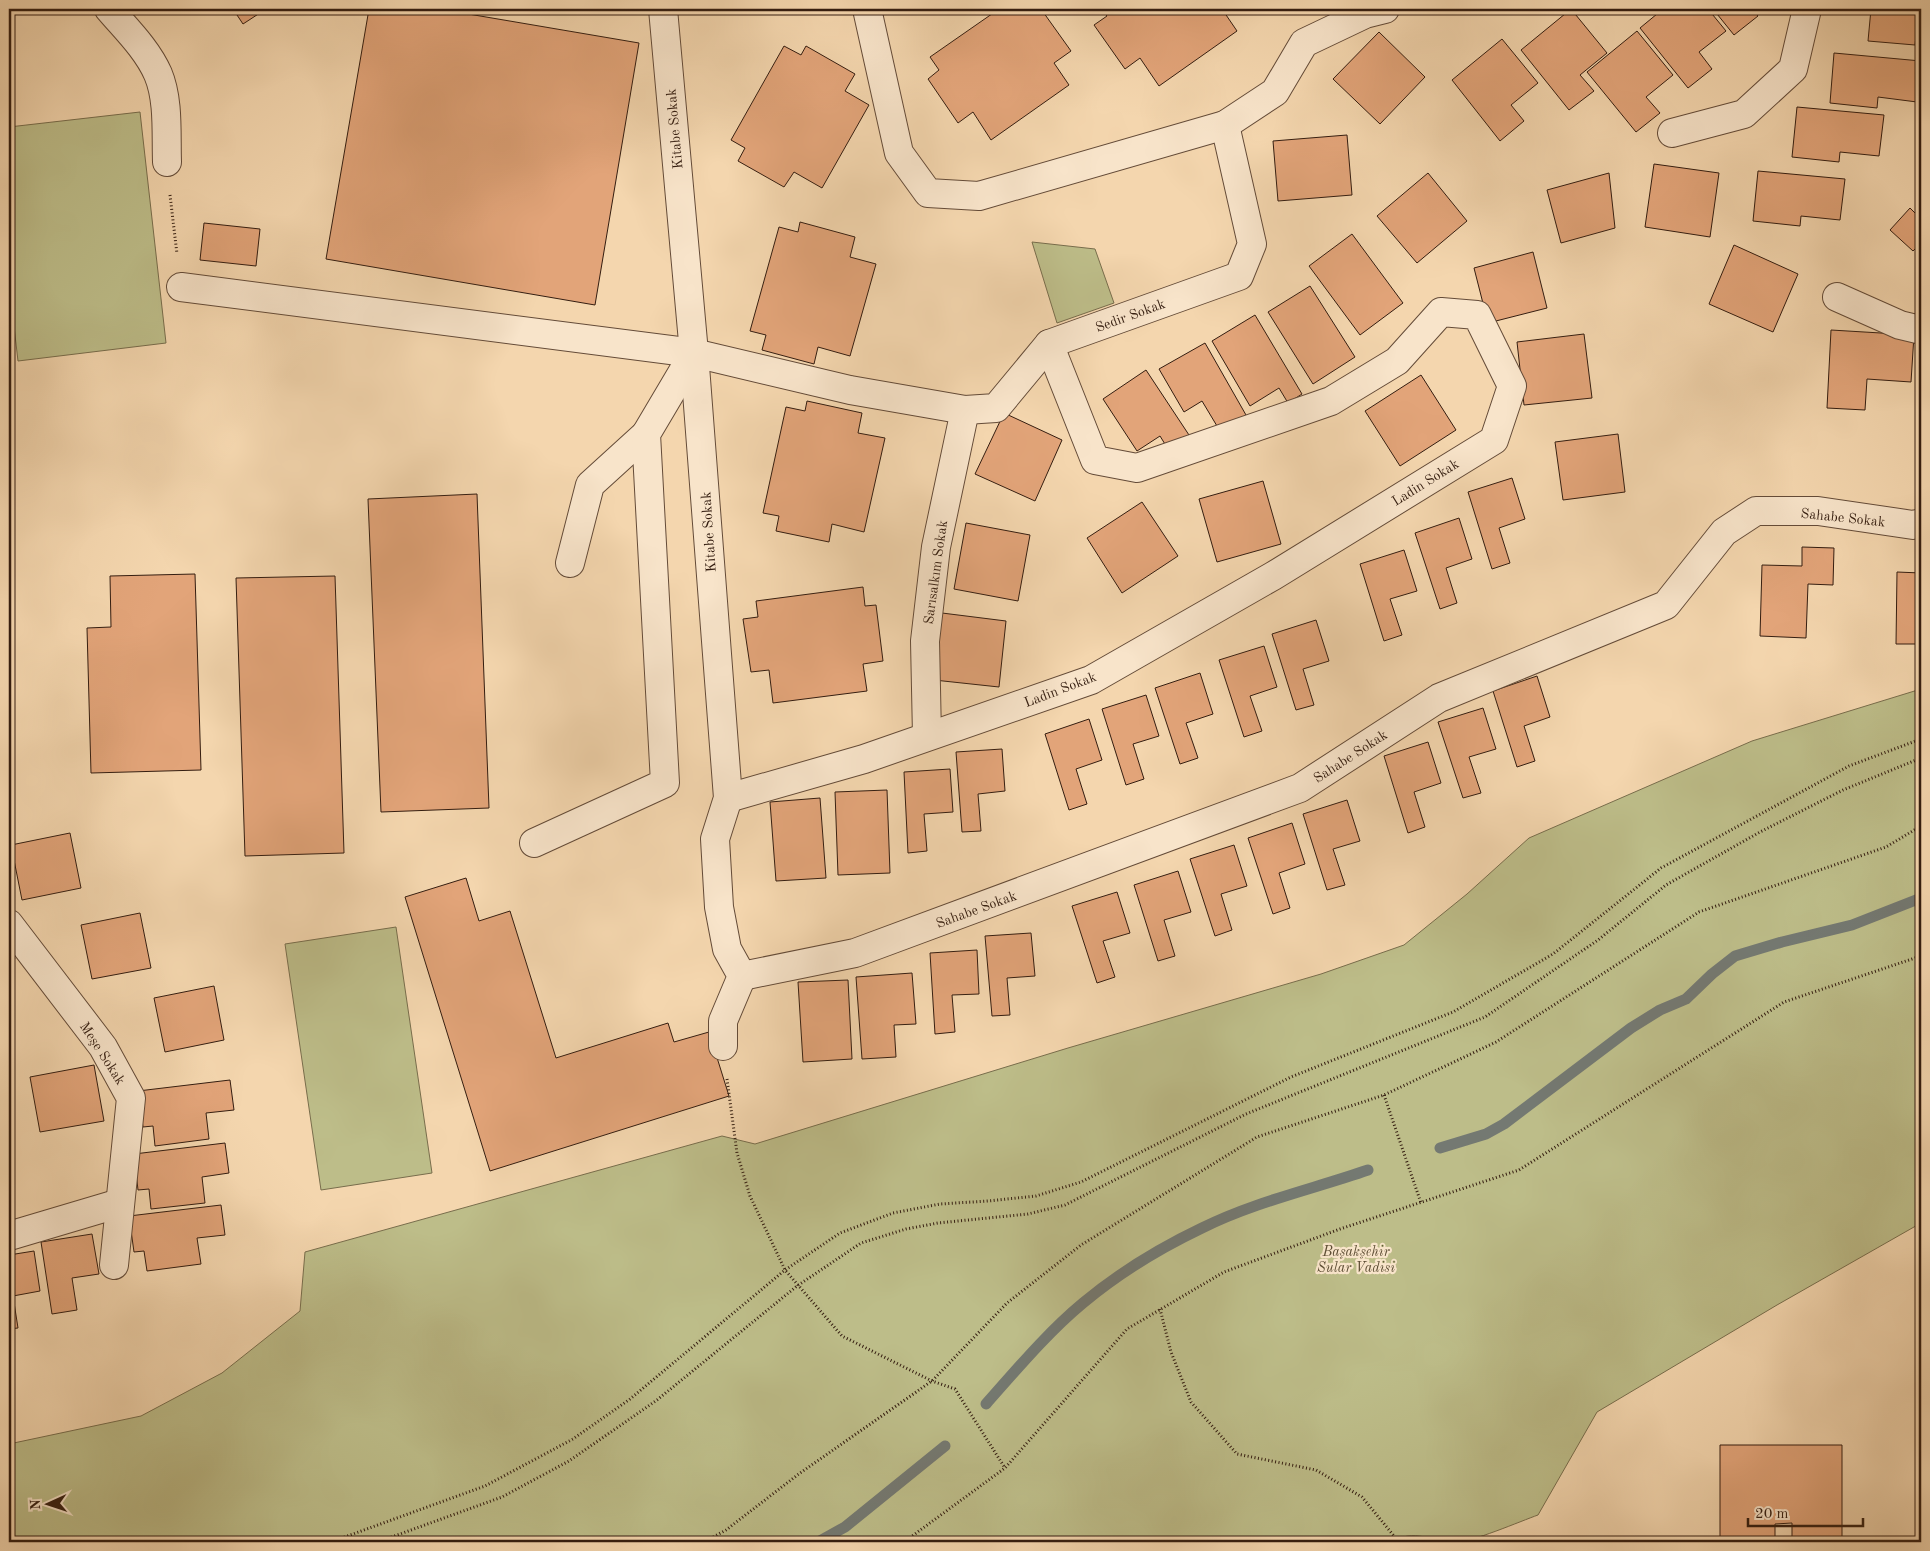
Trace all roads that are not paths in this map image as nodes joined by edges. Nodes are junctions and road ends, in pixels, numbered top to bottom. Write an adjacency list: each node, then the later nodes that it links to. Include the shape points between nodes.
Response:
1 (109, 9): 8 (lane, via 145,52 158,75 165,104)
2 (663, 9): 13 (lane, Kitabe Sokak)
3 (867, 9): 6 (lane, via 899,153 928,193 979,196)
4 (1386, 9): 6 (lane, via 1365,14 1304,43 1275,92)
5 (1807, 9): 7 (lane, via 1793,69 1744,114)
6 (1226, 125): 12 (lane, Sedir Sokak, via 1252,244 1238,276)
7 (1672, 133)
8 (167, 162)
9 (181, 287): 13 (lane)
10 (1837, 297): 11 (lane)
11 (1921, 330)
12 (1049, 344): 14 (lane, via 996,408); 18 (lane, Ladin Sokak, via 1095,460 1138,468 1331,401 1397,361 1441,312 1478,315 1512,386 1494,440 1273,576 1091,680)
13 (694, 353): 14 (lane, via 850,390); 15 (lane); 19 (lane, Kitabe Sokak)
14 (965, 410): 18 (lane, Sarısalkım Sokak, via 936,547 925,641)
15 (646, 434): 17 (lane, via 590,486); 20 (lane, via 665,783)
16 (1921, 523): 22 (lane, Sahabe Sokak, via 1913,525 1818,512 1756,511 1724,532 1666,605 1439,698 1300,788 855,953)
17 (570, 563)
18 (927, 736): 19 (lane, Ladin Sokak, via 864,759)
19 (728, 798): 22 (lane, Kitabe Sokak, via 715,839 719,907 727,949)
20 (534, 842)
21 (9, 924): 24 (lane, Meşe Sokak, via 103,1047 131,1098)
22 (742, 976): 23 (lane, via 723,1021)
23 (723, 1046)
24 (120, 1203): 25 (lane); 26 (lane, Meşe Sokak)
25 (9, 1236)
26 (114, 1265)

